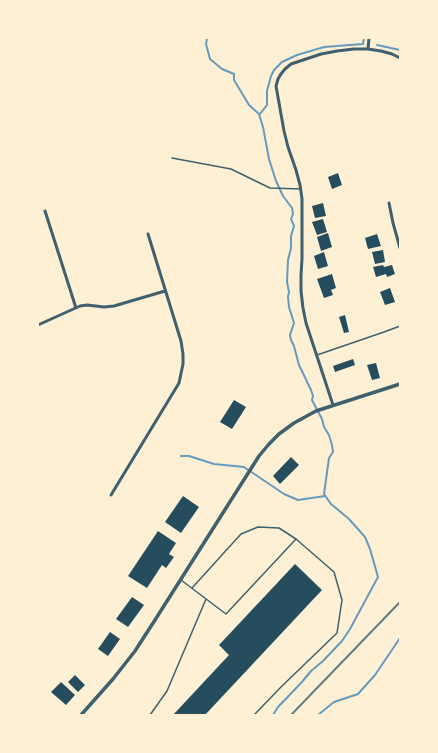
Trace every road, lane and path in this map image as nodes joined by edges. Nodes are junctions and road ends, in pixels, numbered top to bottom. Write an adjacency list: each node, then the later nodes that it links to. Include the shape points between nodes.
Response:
1 (369, 38): 2 (street)
2 (368, 49): 3 (street); 5 (street, via 337,51 304,59 291,64 278,80 276,86 284,131)
3 (400, 58)
4 (172, 158): 5 (lane, via 231,170 270,188)
5 (301, 189): 14 (street, via 301,291 306,324)
6 (390, 203): 9 (street)
7 (45, 211): 11 (street)
8 (148, 234): 10 (street)
9 (400, 248)
10 (165, 291): 11 (street, via 114,306 87,305); 17 (street, via 183,354 179,383)
11 (76, 308): 12 (street)
12 (38, 325)
13 (400, 326): 14 (lane)
14 (316, 355): 16 (street)
15 (400, 384): 16 (street)
16 (333, 405): 19 (street, via 294,423 268,444)
17 (111, 495)
18 (296, 539): 20 (lane, via 279,528 258,527 241,534); 21 (lane, via 226,614); 24 (lane, via 334,572 342,600 338,633)
19 (181, 580): 20 (lane); 22 (street, via 135,651)
20 (192, 588): 21 (lane)
21 (206, 599): 23 (lane, via 167,691)
22 (81, 715)
23 (150, 715)
24 (254, 715)

